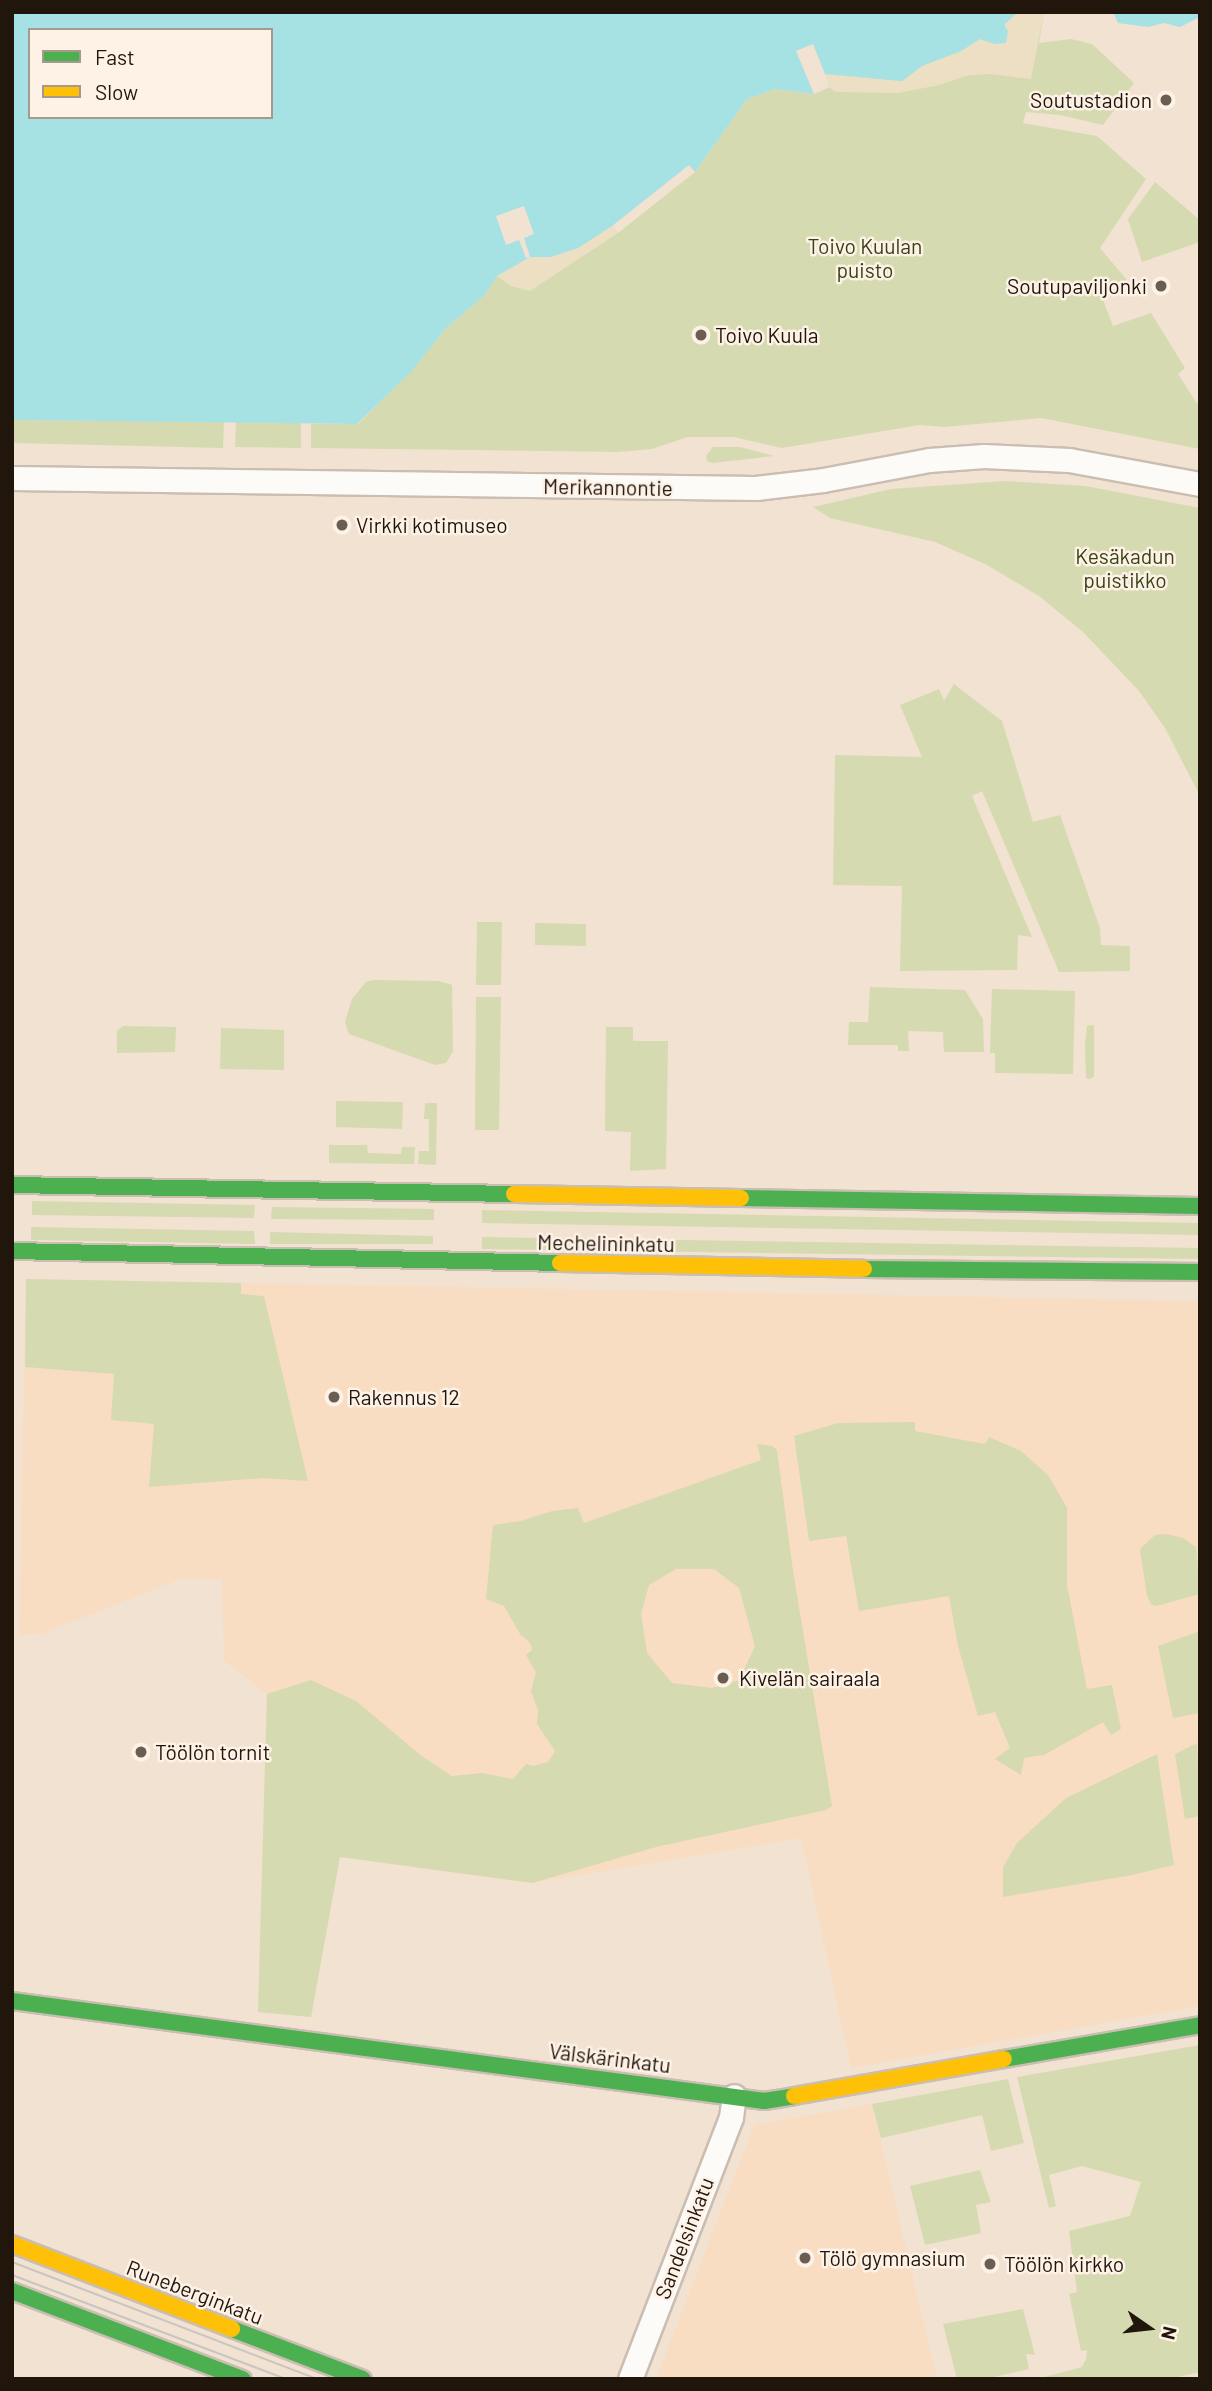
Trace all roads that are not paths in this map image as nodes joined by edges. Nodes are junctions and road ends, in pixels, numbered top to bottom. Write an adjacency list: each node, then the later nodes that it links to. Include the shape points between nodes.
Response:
1 (12, 478): 2 (street, Merikannontie, via 743,488 984,456 1069,460)
2 (1200, 484)
3 (12, 1185): 4 (main road)
4 (1200, 1206)
5 (12, 1251): 6 (main road, Mechelininkatu, via 986,1272)
6 (1200, 1272)
7 (12, 2001): 9 (main road, Välskärinkatu)
8 (1200, 2025): 9 (main road, Välskärinkatu, via 781,2099)
9 (734, 2096): 14 (street, Sandelsinkatu, via 731,2118)
10 (12, 2244): 13 (main road, Runeberginkatu)
11 (12, 2291): 12 (main road)
12 (243, 2379)
13 (363, 2379)
14 (630, 2379)

